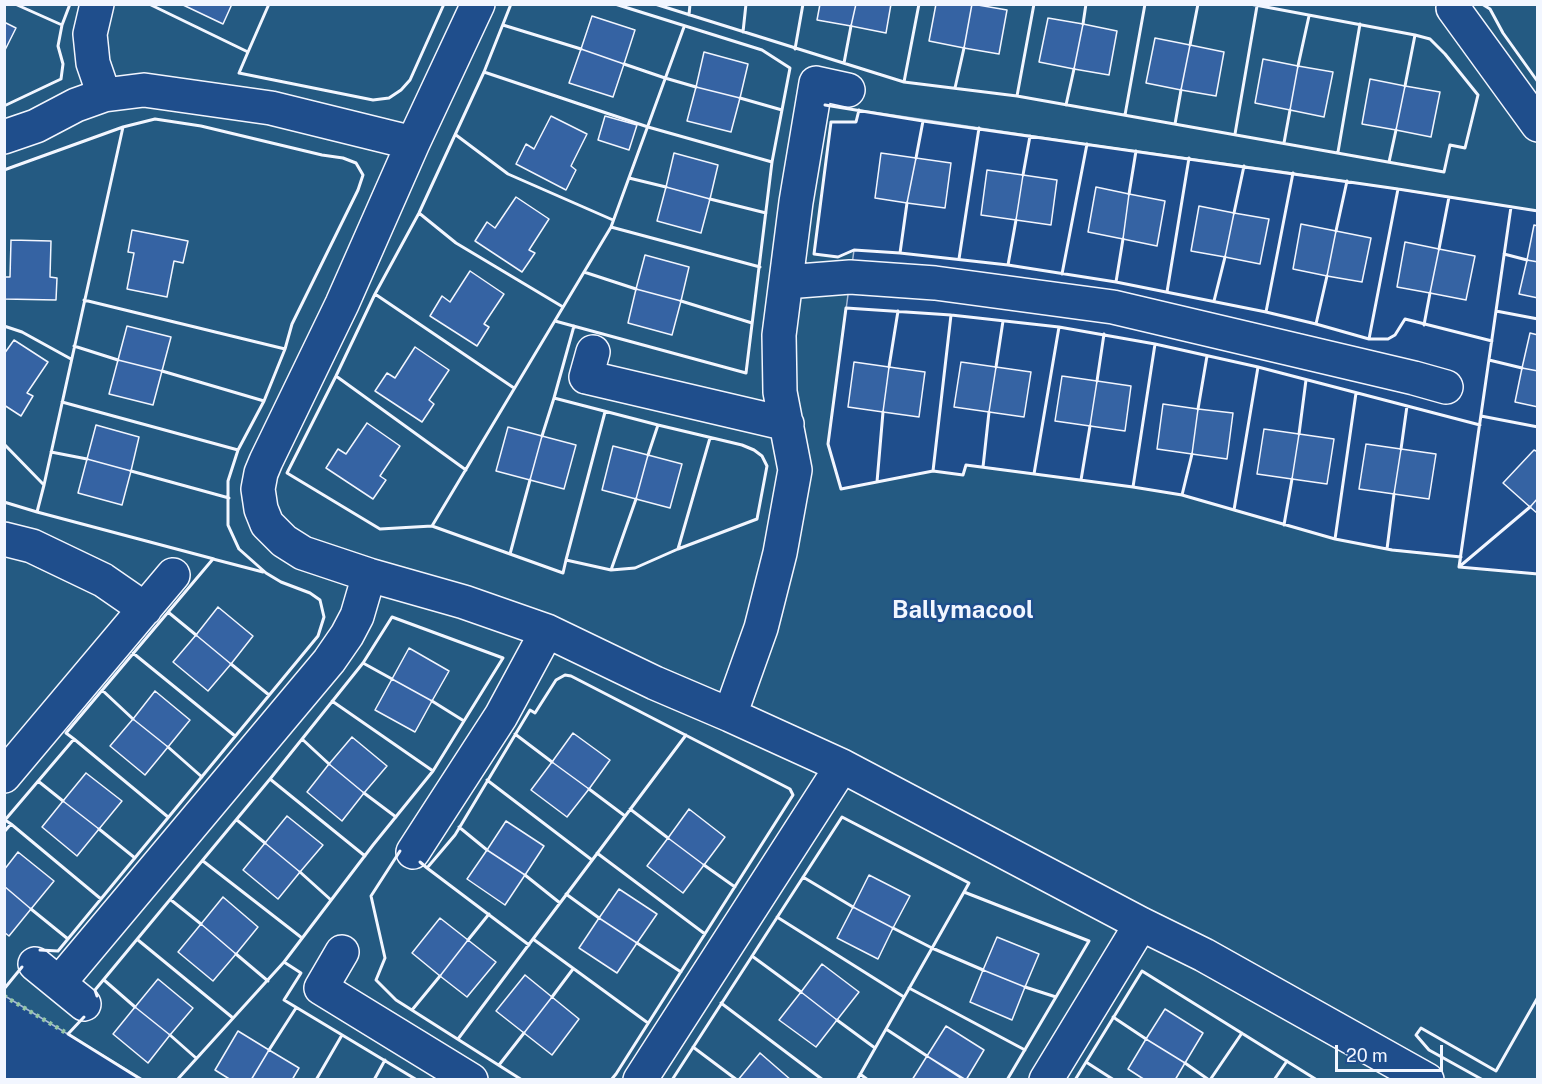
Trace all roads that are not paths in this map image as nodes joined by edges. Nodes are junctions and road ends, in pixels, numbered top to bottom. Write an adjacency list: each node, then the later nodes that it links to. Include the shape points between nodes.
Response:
1 (97, 4): 5 (street, via 90,34 93,63)
2 (478, 4): 8 (street)
3 (1447, 6): 6 (street)
4 (848, 90): 9 (street, via 816,83)
5 (104, 95): 7 (street); 8 (street, via 144,90 271,108)
6 (1538, 124)
7 (4, 137)
8 (413, 143): 15 (street, via 271,450 258,489 267,524 284,541 303,553)
9 (786, 282): 11 (street, via 850,277 935,283 1113,307); 12 (street, via 779,335 780,392)
10 (593, 352): 12 (street, via 586,376)
11 (1446, 387)
12 (787, 424): 18 (street, via 795,470 780,553 761,628)
13 (4, 539): 16 (street, via 32,546 103,579)
14 (173, 575): 16 (street)
15 (369, 575): 17 (street); 24 (street, via 357,616 329,661 47,974)
16 (145, 609): 20 (street)
17 (547, 631): 18 (street); 21 (street, via 501,716)
18 (730, 715): 19 (street)
19 (842, 766): 22 (street); 26 (street)
20 (4, 776)
21 (413, 852)
22 (1141, 924): 27 (street); 28 (street)
23 (342, 952): 25 (street, via 321,987)
24 (84, 1004)
25 (471, 1080)
26 (640, 1080)
27 (1046, 1080)
28 (1427, 1080)

